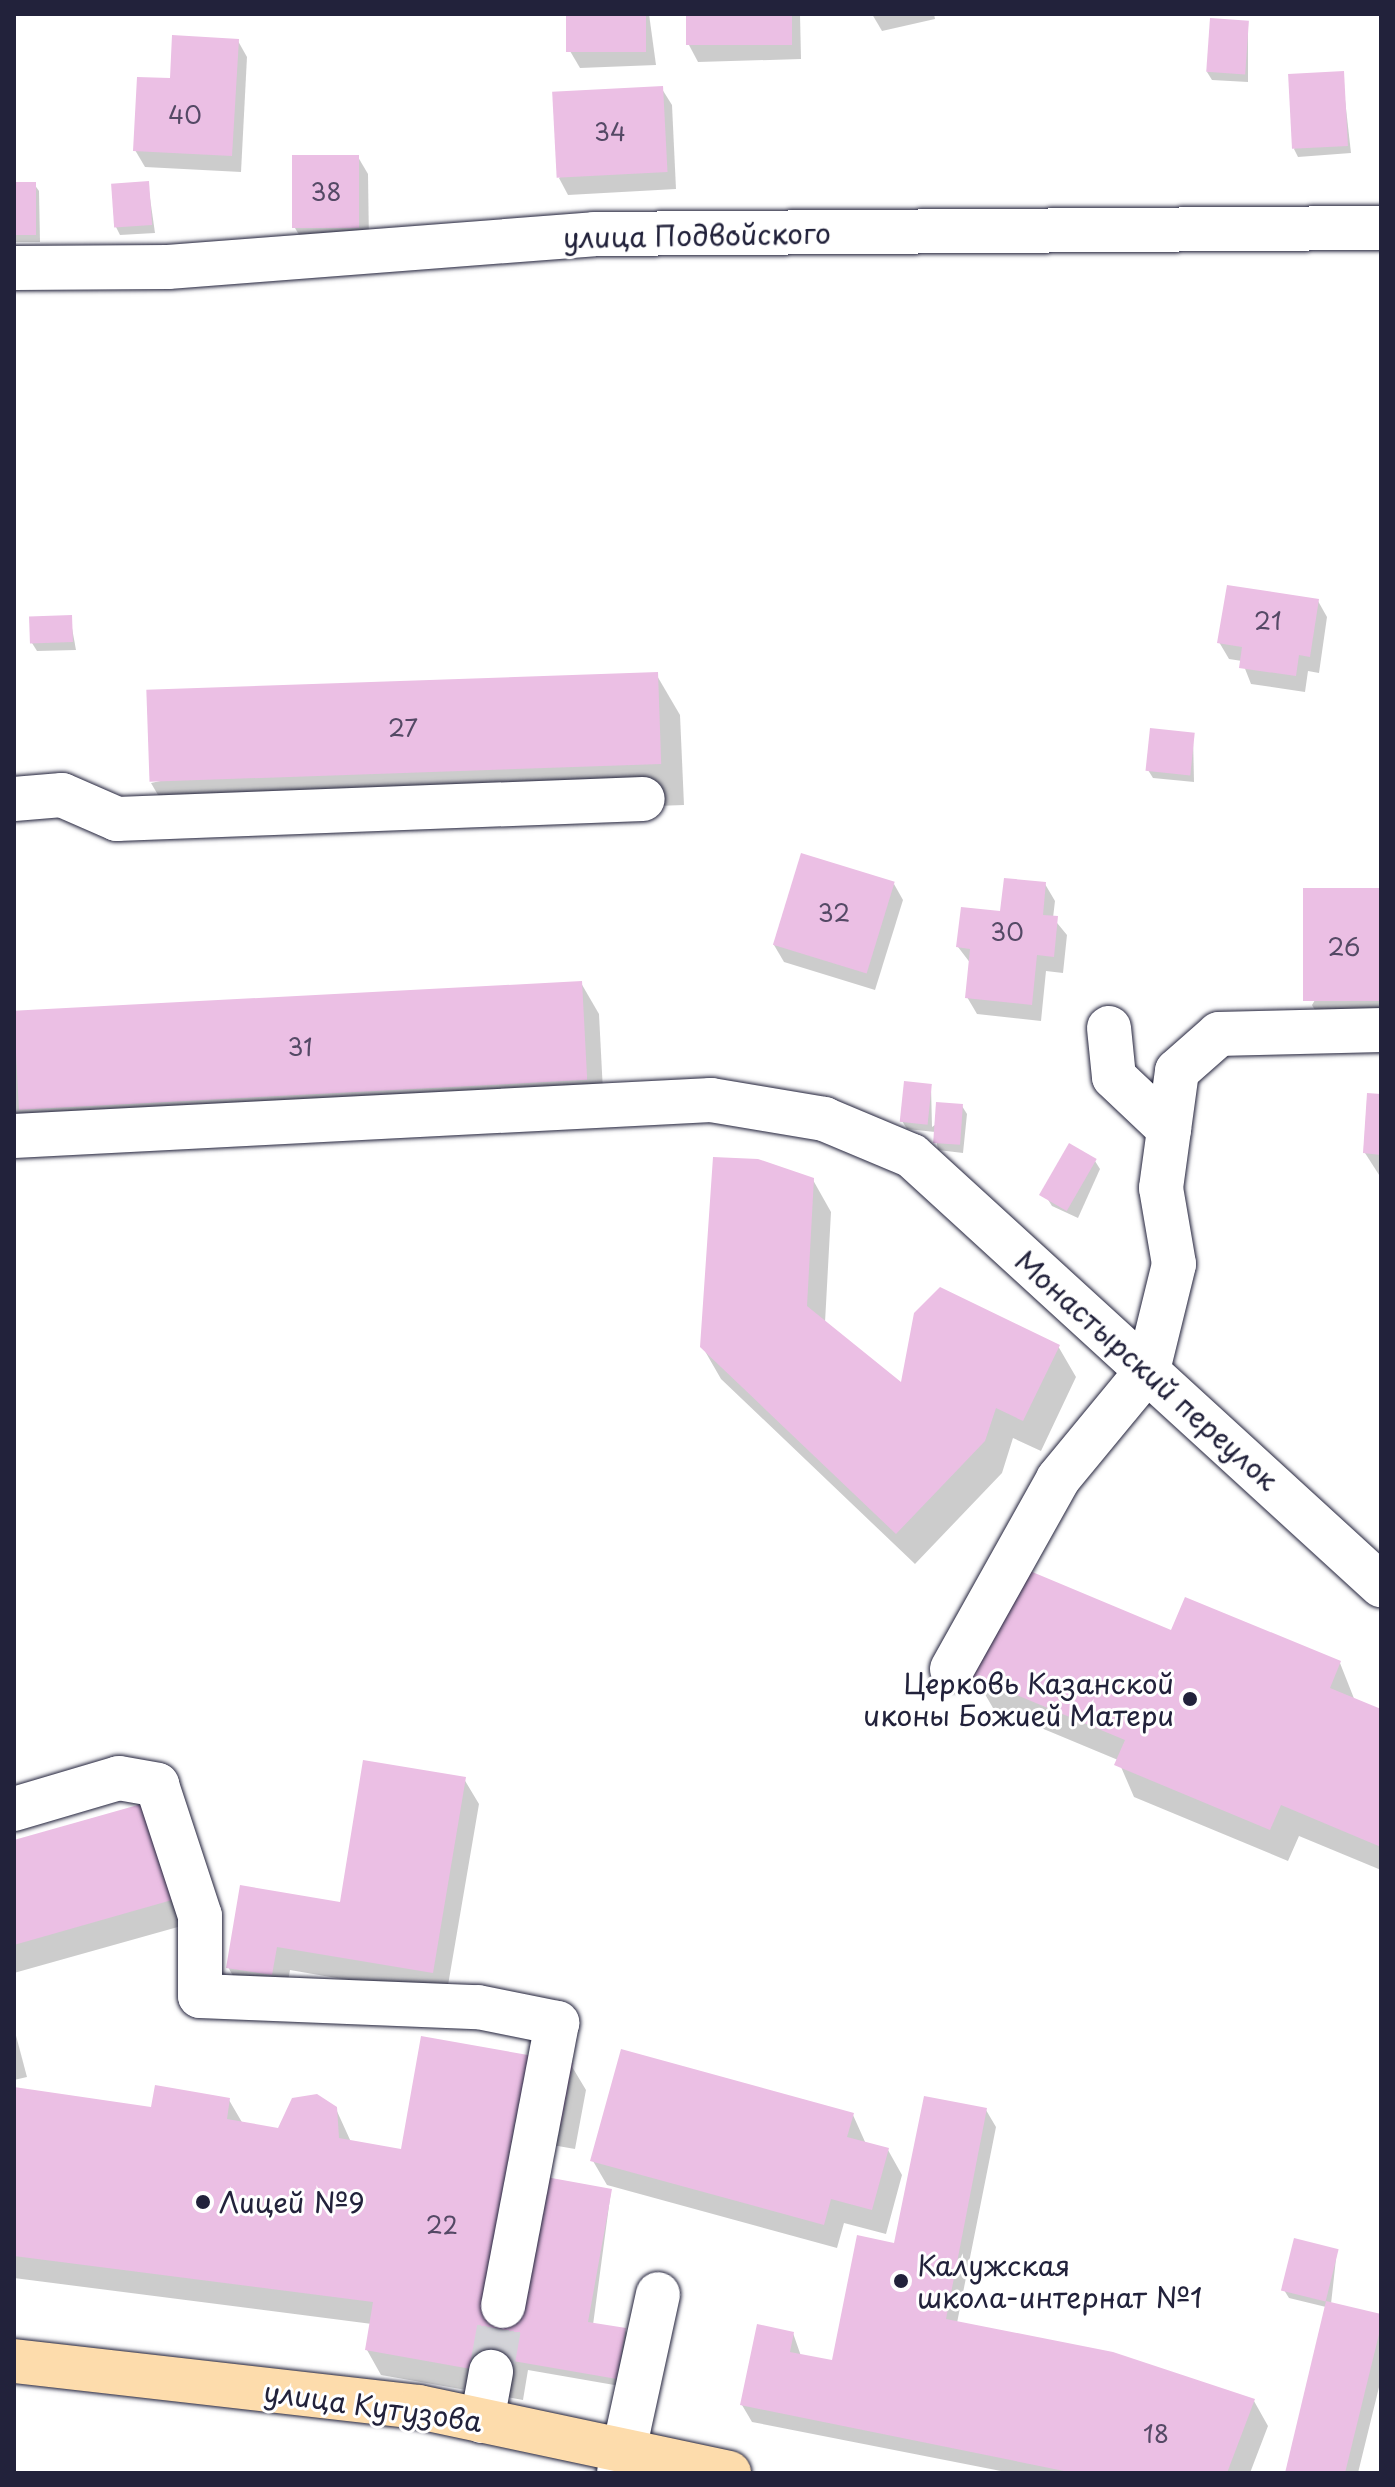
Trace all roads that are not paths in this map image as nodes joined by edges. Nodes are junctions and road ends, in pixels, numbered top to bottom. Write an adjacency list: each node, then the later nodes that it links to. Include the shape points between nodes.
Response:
1 (1381, 228): 2 (street, улица Подвойского, via 594,234 168,267)
2 (14, 268)
3 (14, 799): 4 (street, via 62,795 117,819)
4 (643, 799)
5 (1109, 1028): 7 (street, via 1114,1077)
6 (1381, 1030): 7 (street, via 1219,1034 1177,1071)
7 (1169, 1129): 9 (street, via 1161,1188 1174,1264)
8 (14, 1136): 9 (street, Монастырский переулок, via 711,1100 824,1119 912,1156)
9 (1148, 1370): 10 (street, Монастырский переулок); 11 (street, via 1058,1479)
10 (1381, 1585)
11 (952, 1669)
12 (14, 1809): 14 (street, via 119,1778 157,1785 200,1916 200,1996 478,2007 557,2023)
13 (658, 2294): 18 (street)
14 (503, 2306)
15 (14, 2361): 17 (main road, улица Кутузова, via 419,2407)
16 (491, 2372): 17 (street)
17 (482, 2421): 18 (main road, улица Кутузова)
18 (621, 2462): 19 (main road, улица Кутузова)
19 (729, 2473)

